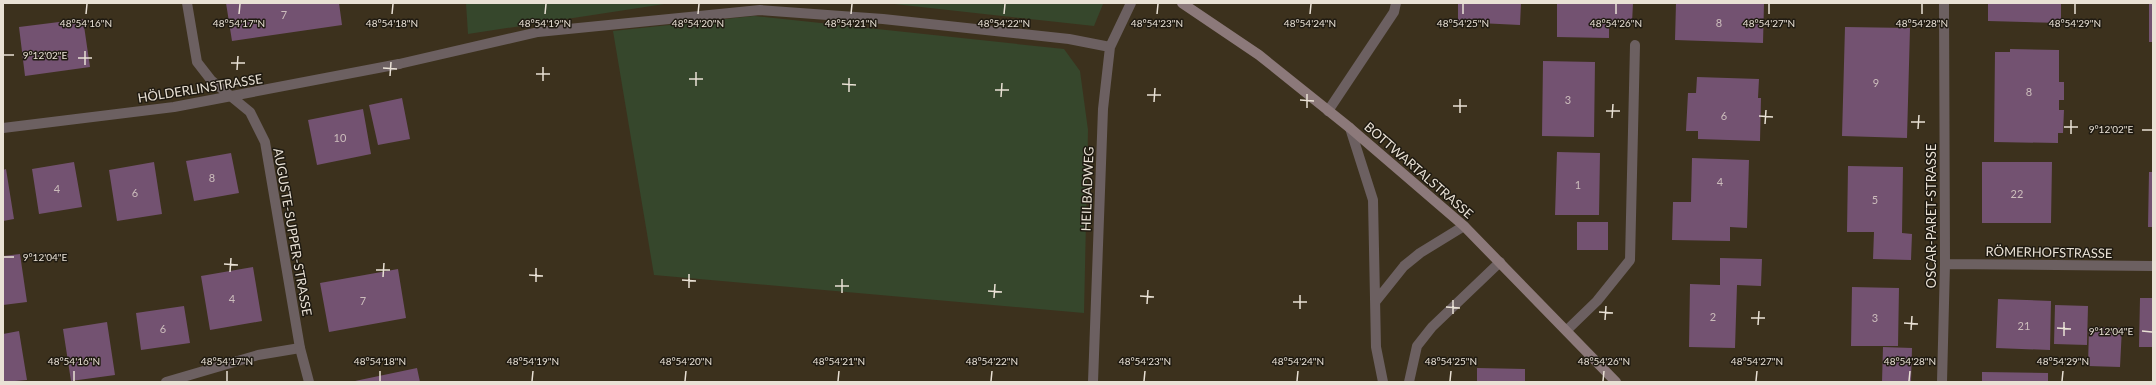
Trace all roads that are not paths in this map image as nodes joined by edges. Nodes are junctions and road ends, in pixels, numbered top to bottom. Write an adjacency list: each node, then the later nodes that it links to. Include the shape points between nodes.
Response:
1 (187, 3): 8 (street, AUGUSTE-SUPPER-STRASSE, via 197,62 210,80)
2 (1131, 3): 7 (street, HEILBADWEG)
3 (1182, 3): 9 (main road, BOTTWARTALSTRASSE, via 1259,55)
4 (1396, 3): 9 (street, via 1394,12)
5 (1944, 3): 14 (street, OSCAR-PARET-STRASSE)
6 (1635, 45): 17 (street, via 1630,260 1597,301)
7 (1110, 47): 8 (street, HÖLDERLINSTRASSE, via 1069,39 899,20 760,10 538,32 399,64); 21 (street, HEILBADWEG, via 1103,109)
8 (232, 96): 10 (street, HÖLDERLINSTRASSE, via 174,107); 18 (street, AUGUSTE-SUPPER-STRASSE, via 250,112 264,142)
9 (1328, 110): 11 (main road, BOTTWARTALSTRASSE)
10 (3, 128)
11 (1350, 128): 12 (main road, BOTTWARTALSTRASSE); 16 (street, via 1373,200)
12 (1464, 226): 13 (main road, BOTTWARTALSTRASSE); 16 (street, via 1404,266)
13 (1500, 262): 17 (main road, BOTTWARTALSTRASSE); 23 (street, via 1432,326 1417,346)
14 (1945, 264): 15 (street, RÖMERHOFSTRASSE); 25 (street, OSCAR-PARET-STRASSE)
15 (2153, 266)
16 (1376, 301): 22 (street, via 1376,347)
17 (1567, 330): 24 (main road, BOTTWARTALSTRASSE)
18 (300, 348): 19 (street, via 258,355); 20 (street, AUGUSTE-SUPPER-STRASSE)
19 (166, 382)
20 (308, 382)
21 (1093, 382)
22 (1383, 382)
23 (1409, 382)
24 (1616, 382)
25 (1942, 382)

